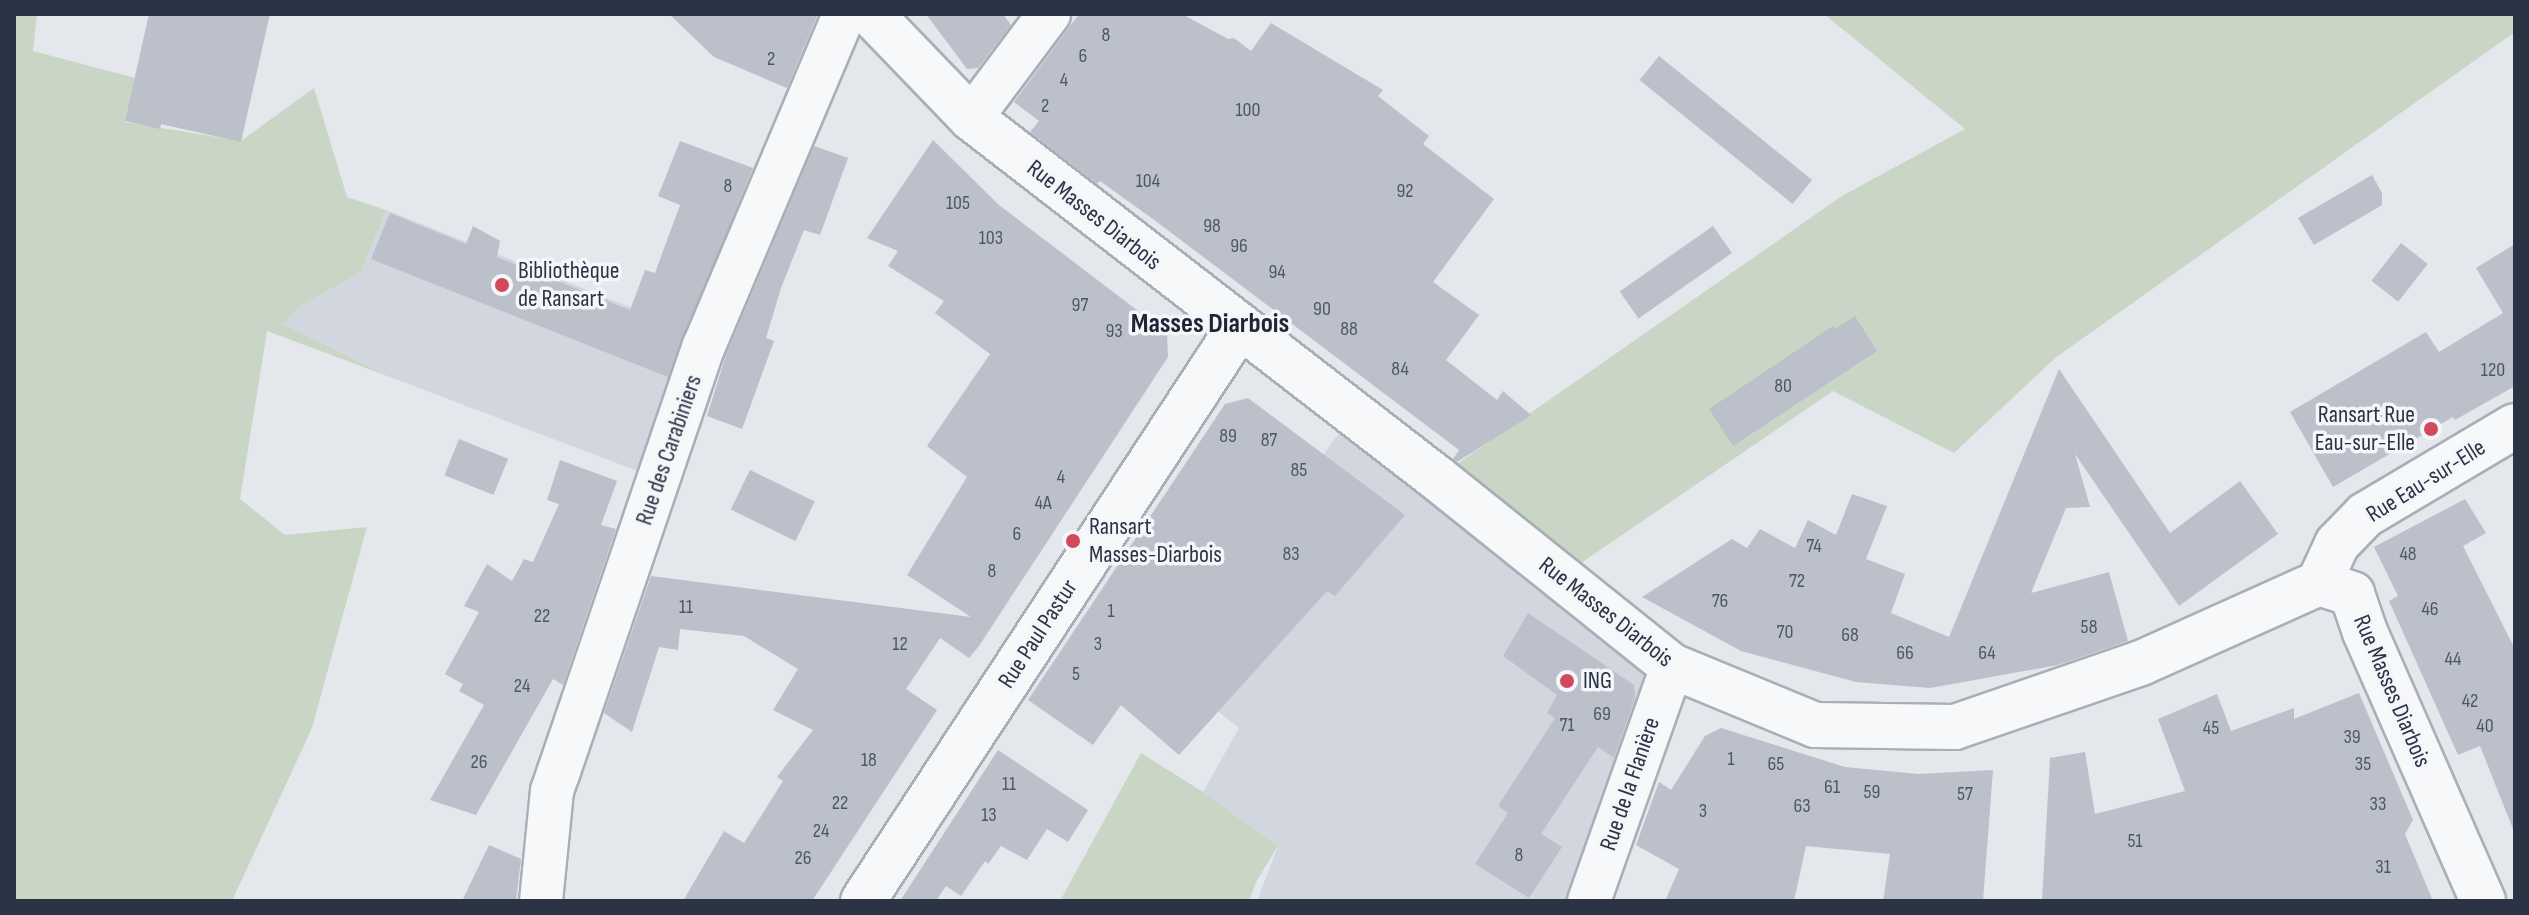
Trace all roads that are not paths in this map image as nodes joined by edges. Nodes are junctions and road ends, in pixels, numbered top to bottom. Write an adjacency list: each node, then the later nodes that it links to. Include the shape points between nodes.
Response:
1 (844, 14): 9 (street, Rue des Carabiniers, via 704,346 552,791)
2 (871, 14): 4 (street, Rue Masses Diarbois)
3 (1049, 14): 4 (street)
4 (971, 118): 5 (street, Rue Masses Diarbois)
5 (1239, 327): 8 (street, Rue Masses Diarbois); 10 (street, Rue Paul Pastur)
6 (2515, 426): 7 (street, Rue Eau-sur-Elle, via 2365,515 2337,544)
7 (2319, 583): 8 (street, Rue Masses Diarbois, via 2141,663 1955,727 1815,725); 12 (street, Rue Masses Diarbois, via 2352,594)
8 (1672, 666): 11 (street, Rue de la Flanière)
9 (541, 901)
10 (863, 901)
11 (1589, 901)
12 (2483, 901)

